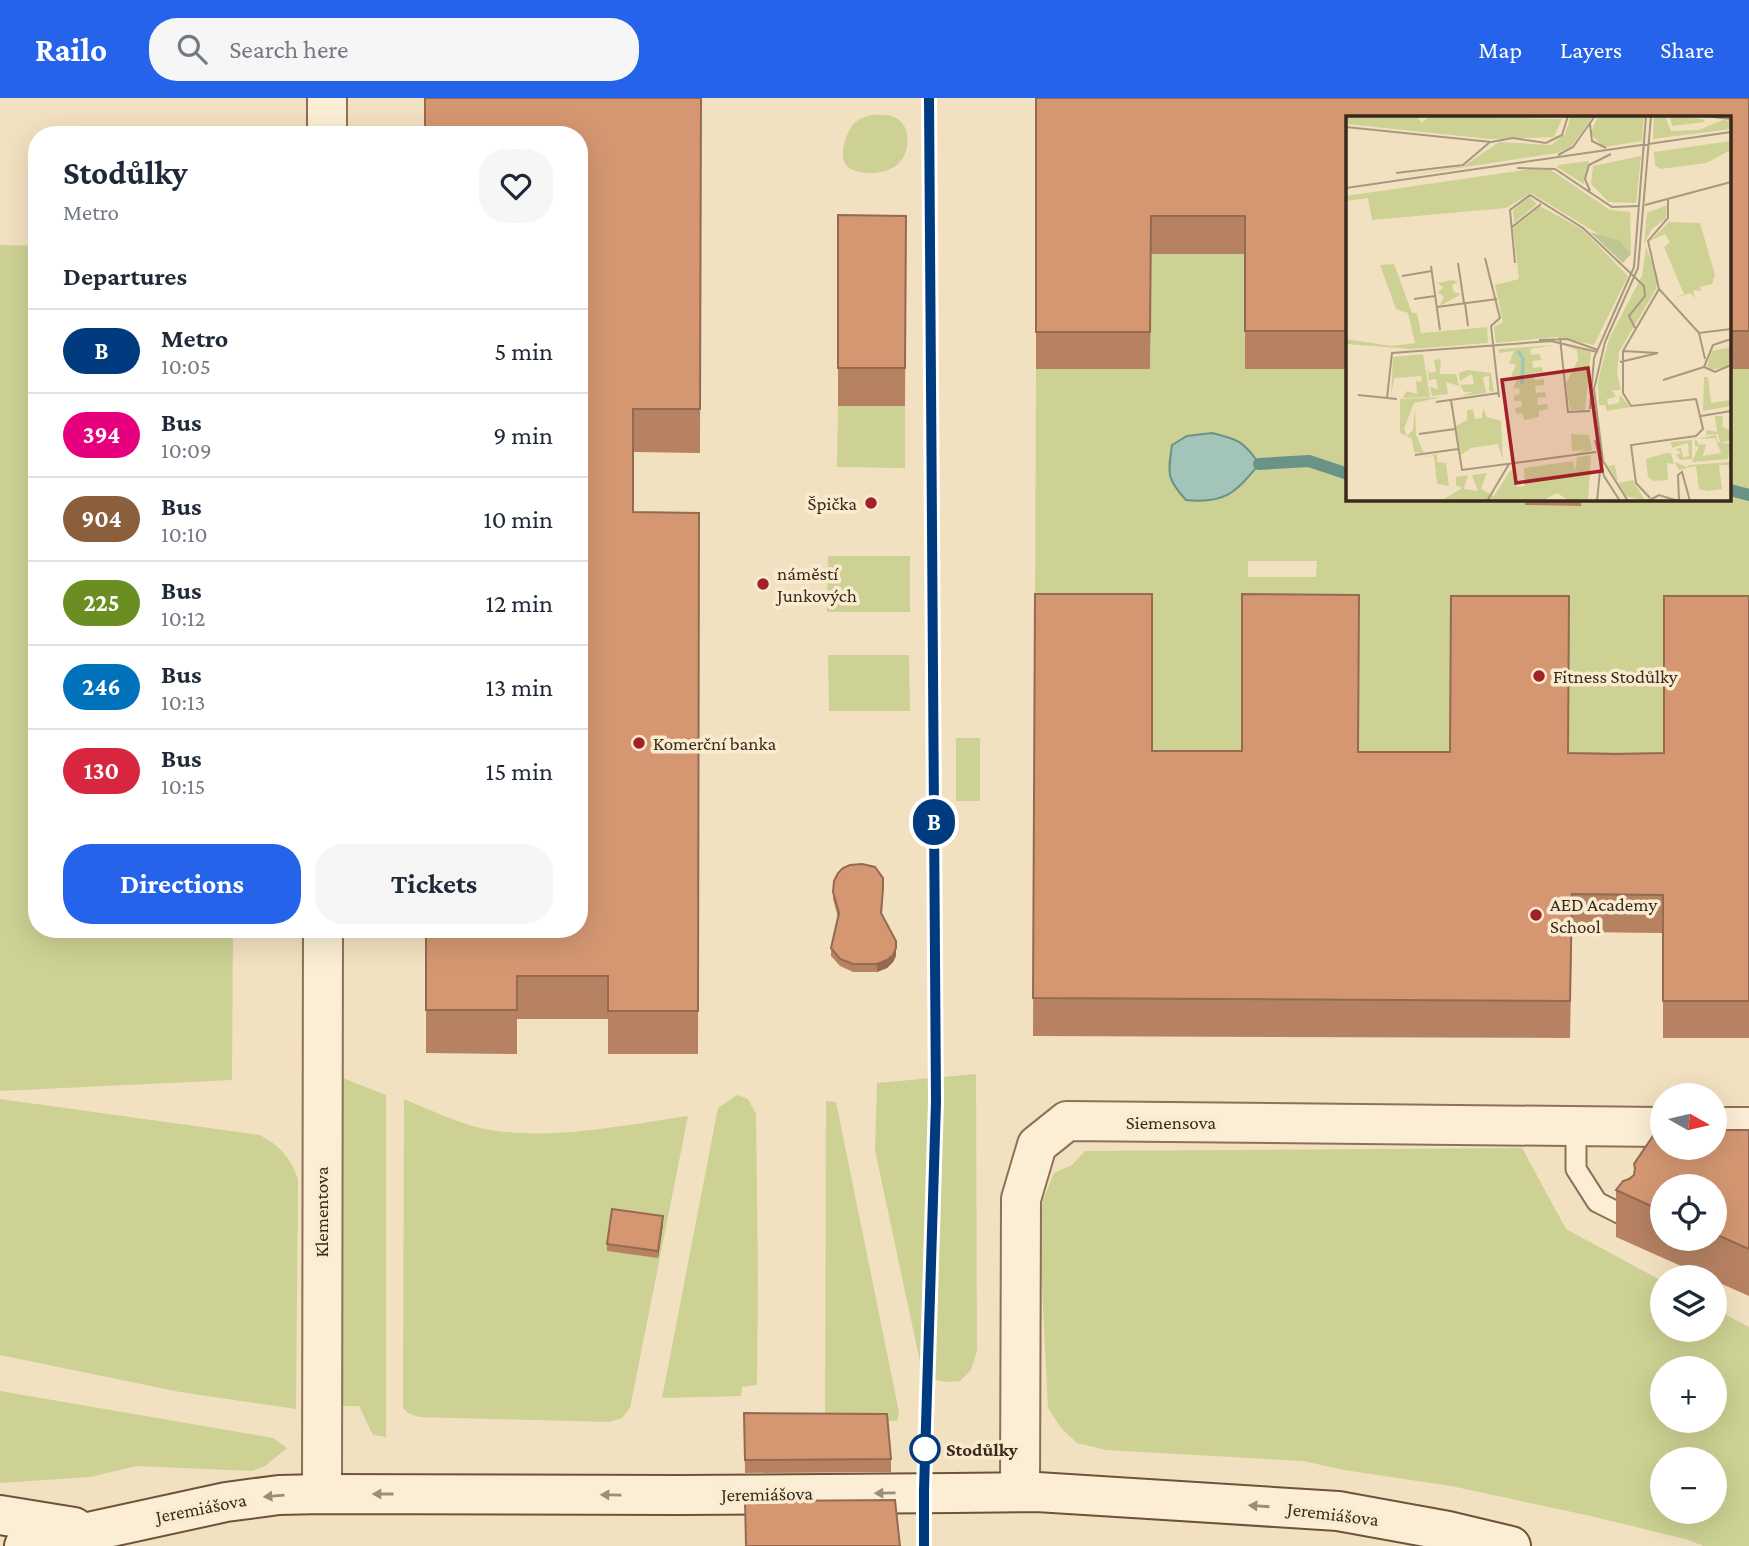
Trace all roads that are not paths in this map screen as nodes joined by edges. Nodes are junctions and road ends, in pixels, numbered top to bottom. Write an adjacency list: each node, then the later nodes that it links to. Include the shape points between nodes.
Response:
1 (327, 98): 2 (street)
2 (327, 126)
3 (323, 938): 10 (street, Klementova)
4 (1576, 1125): 5 (street, Siemensova); 8 (lane, via 1576,1169 1597,1202); 9 (street, Siemensova, via 1066,1121 1037,1145 1021,1199)
5 (1650, 1127)
6 (1727, 1127): 7 (street)
7 (1749, 1127)
8 (1623, 1215)
9 (1020, 1492): 10 (street, Jeremiášova, one-way to 10, bridge); 14 (street, Jeremiášova, one-way to 9, via 1338,1511)
10 (322, 1494): 12 (street, Jeremiášova, one-way to 12, via 226,1502)
11 (0, 1515): 12 (street)
12 (93, 1530): 13 (street, Jeremiášova)
13 (24, 1546)
14 (1511, 1546)

